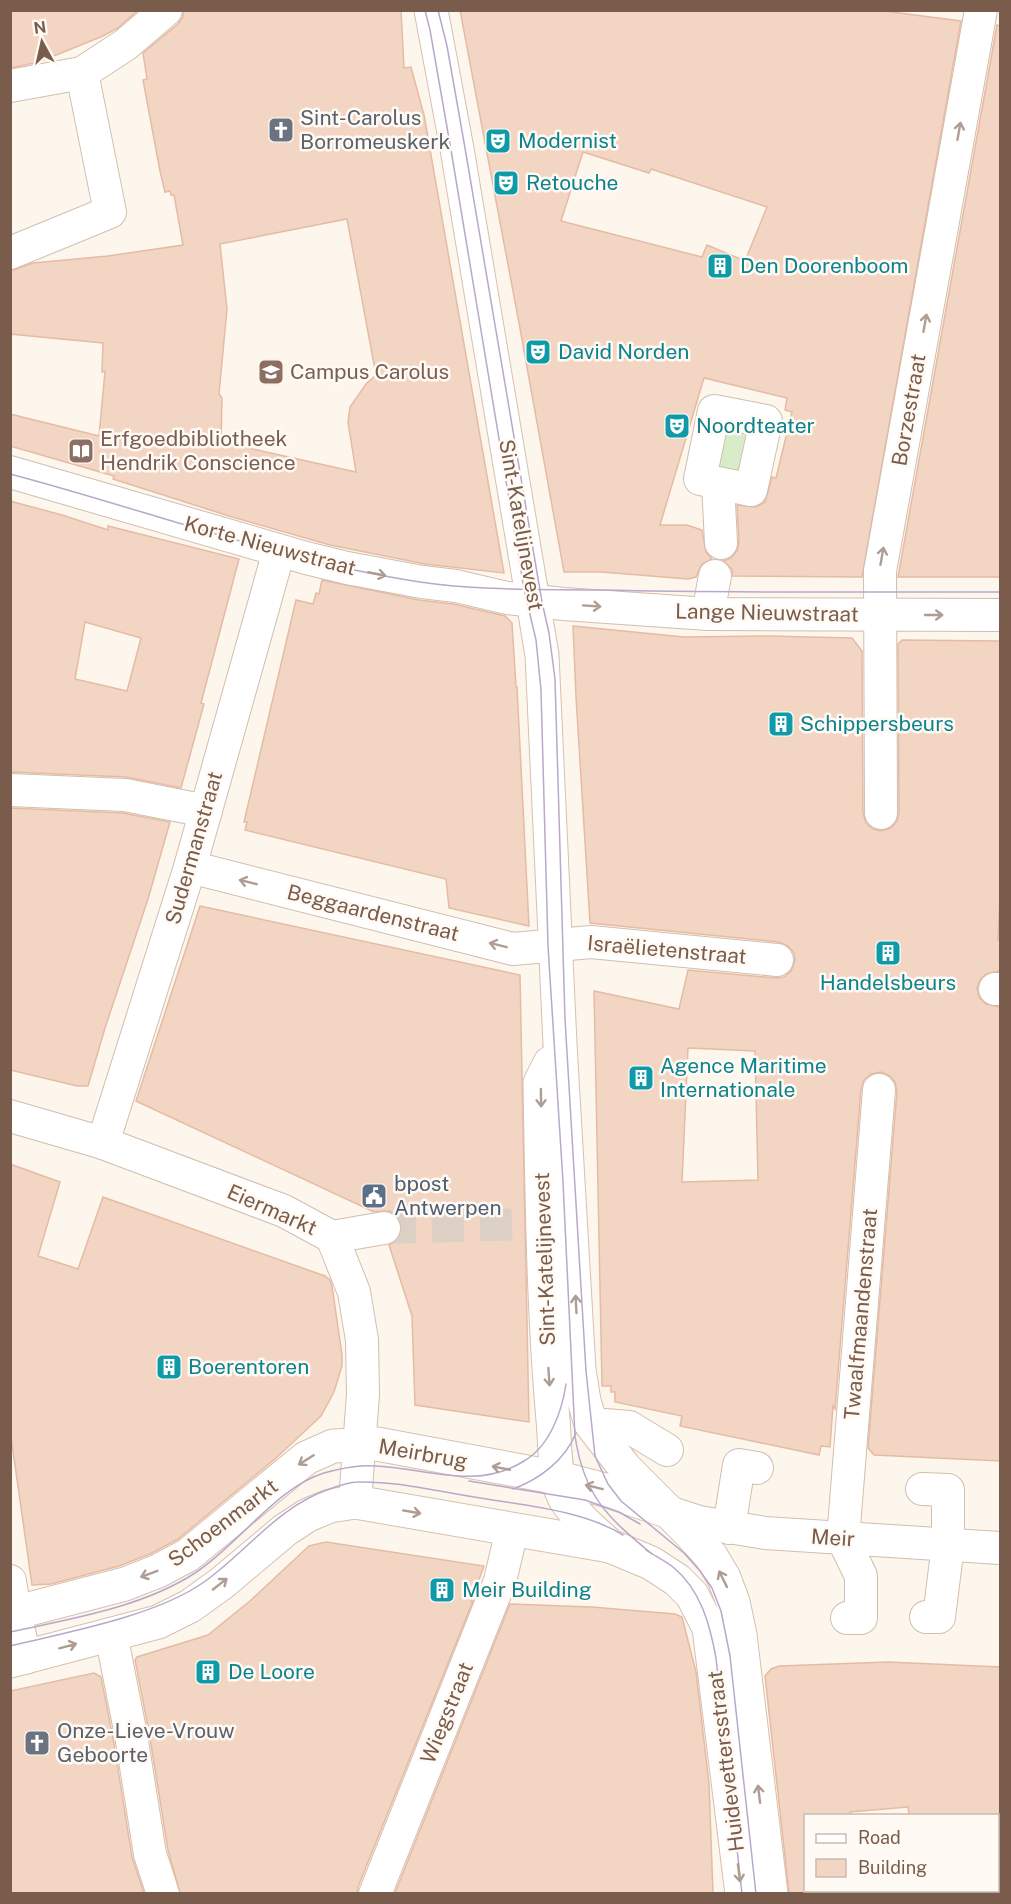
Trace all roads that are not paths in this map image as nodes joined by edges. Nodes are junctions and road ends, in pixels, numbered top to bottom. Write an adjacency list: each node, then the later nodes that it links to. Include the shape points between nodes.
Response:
1 (166, 10): 4 (street, via 125,45)
2 (431, 10): 12 (street, Sint-Katelijnevest)
3 (981, 10): 14 (street, Borzestraat, one-way to 3, via 880,571)
4 (82, 73): 5 (street); 6 (street, via 110,212)
5 (10, 86)
6 (10, 253)
7 (10, 472): 10 (street, Korte Nieuwstraat)
8 (718, 483): 9 (street)
9 (721, 543)
10 (279, 551): 12 (street, Korte Nieuwstraat, one-way to 12, via 387,576); 17 (street, Sudermanstraat)
11 (715, 576): 13 (street)
12 (534, 601): 13 (street, Lange Nieuwstraat, one-way to 13); 20 (street, Sint-Katelijnevest, via 545,679)
13 (708, 614): 14 (street, Lange Nieuwstraat)
14 (879, 614): 15 (street, Lange Nieuwstraat, one-way to 15); 18 (street, Borzestraat)
15 (1000, 615)
16 (10, 790): 17 (street, via 125,795)
17 (206, 811): 19 (street, Sudermanstraat)
18 (881, 813)
19 (190, 867): 20 (street, Beggaardenstraat, one-way to 19, via 513,949); 25 (street, Sudermanstraat)
20 (556, 945): 21 (street, Israëlietenstraat, via 591,942); 22 (street, Sint-Katelijnevest)
21 (777, 960)
22 (560, 1044): 28 (street, Sint-Katelijnevest, one-way to 22, via 584,1401 579,1370); 32 (street, Sint-Katelijnevest, one-way to 32, via 540,1083 534,1223)
23 (879, 1090): 38 (street, Twaalfmaandenstraat)
24 (10, 1116): 25 (street, Eiermarkt)
25 (103, 1143): 27 (street, Eiermarkt, via 284,1211)
26 (384, 1228): 27 (street)
27 (332, 1237): 29 (street, Eiermarkt, via 354,1292 362,1340)
28 (598, 1425): 30 (street, via 629,1427); 35 (street, Meir, via 625,1468)
29 (360, 1444): 32 (street, Meirbrug, one-way to 29); 34 (street, Meirbrug); 43 (street, Schoenmarkt, one-way to 43, via 333,1446 306,1458 188,1555 158,1571 125,1584)
30 (667, 1450)
31 (757, 1468): 36 (street, via 739,1465)
32 (559, 1478): 35 (street, Meir, one-way to 32); 40 (street, via 564,1496 580,1518)
33 (922, 1489): 39 (street, via 948,1490)
34 (354, 1502): 37 (street, one-way to 37); 47 (street, Schoenmarkt, one-way to 34, via 158,1622 190,1606 308,1515)
35 (668, 1512): 36 (street, Meir); 46 (street, Meir, one-way to 35, via 733,1602 724,1578 711,1556)
36 (729, 1528): 38 (street, Meir)
37 (512, 1530): 40 (street); 50 (street, Wiegstraat, via 500,1581)
38 (843, 1539): 39 (street, Meir); 45 (street, via 861,1576 861,1618)
39 (948, 1545): 41 (street, Meir); 44 (street, via 939,1617)
40 (610, 1546): 46 (street, via 651,1563 676,1580)
41 (1000, 1548)
42 (10, 1581): 43 (street)
43 (13, 1614): 48 (street)
44 (926, 1617)
45 (848, 1618)
46 (725, 1631): 51 (street, Huidevettersstraat, one-way to 51); 52 (street, Huidevettersstraat, one-way to 46)
47 (111, 1634): 48 (street, Schoenmarkt, one-way to 47); 49 (street, via 150,1854)
48 (18, 1659)
49 (163, 1893)
50 (375, 1893)
51 (742, 1893)
52 (771, 1893)

